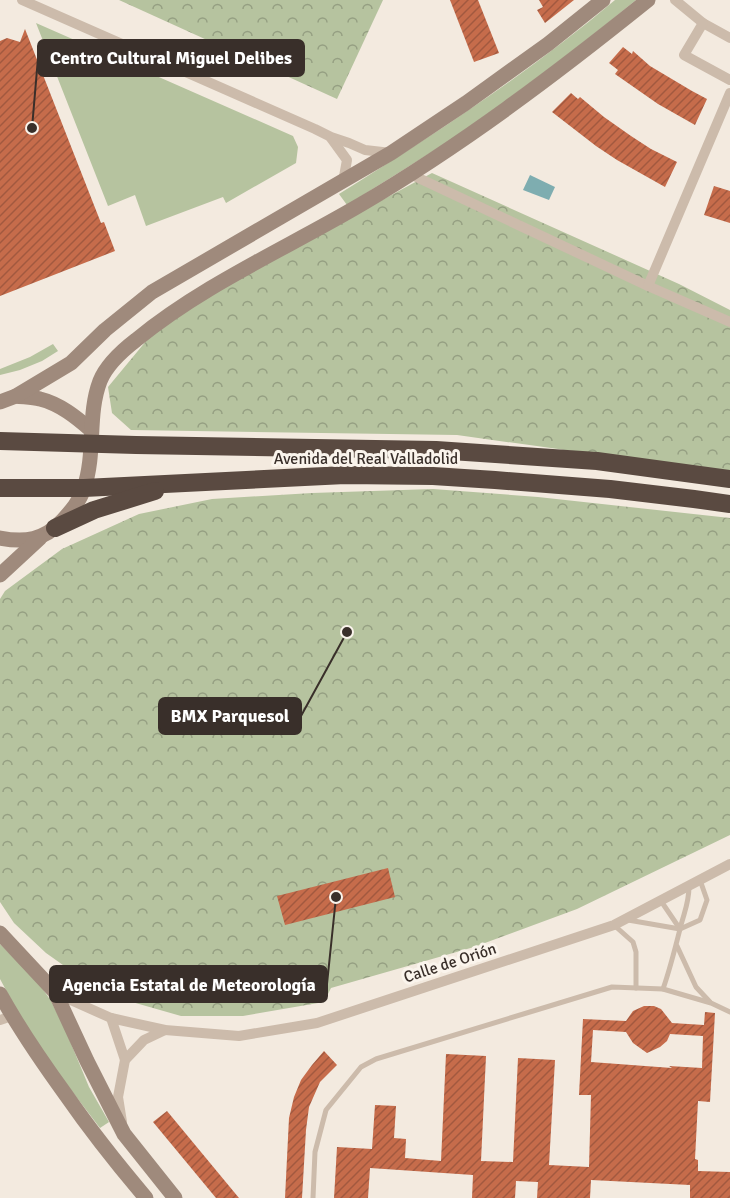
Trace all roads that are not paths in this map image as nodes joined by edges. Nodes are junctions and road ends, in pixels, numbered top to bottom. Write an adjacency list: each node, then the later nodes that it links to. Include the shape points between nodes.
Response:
1 (22, 0): 9 (street)
2 (603, 0): 10 (main road, via 548,44)
3 (648, 0): 11 (main road, via 535,89)
4 (675, 0): 5 (street)
5 (703, 23): 6 (street); 7 (street, via 684,55)
6 (730, 38)
7 (730, 80)
8 (730, 93): 13 (street)
9 (331, 137): 10 (street, via 365,150); 12 (street, via 347,160)
10 (392, 153): 12 (main road)
11 (410, 174): 13 (street); 17 (main road, via 159,321 119,354 101,379)
12 (343, 182): 15 (main road, via 152,292 71,363)
13 (648, 286): 14 (street)
14 (730, 322)
15 (16, 396): 16 (main road); 17 (main road, via 58,406 72,414)
16 (0, 402)
17 (91, 437): 18 (highway, Avenida del Real Valladolid); 19 (highway, Avenida del Real Valladolid, via 436,450 597,461); 22 (main road)
18 (0, 441)
19 (730, 479)
20 (182, 482): 22 (highway, Avenida del Real Valladolid); 23 (highway, Avenida del Real Valladolid, via 345,475 433,476 610,489); 24 (highway, via 94,510)
21 (0, 488): 22 (highway, Avenida del Real Valladolid)
22 (84, 488): 24 (main road, via 71,512)
23 (730, 504)
24 (55, 528): 26 (main road)
25 (0, 538): 26 (main road)
26 (40, 538): 27 (main road)
27 (0, 575)
28 (730, 864): 29 (street, Calle de Orión)
29 (700, 880): 30 (street, Calle de Orión); 33 (lane, via 707,900 700,920)
30 (689, 886): 31 (street, Calle de Orión); 33 (lane)
31 (661, 901): 32 (street, Calle de Orión); 33 (lane)
32 (619, 922): 33 (lane); 36 (lane, via 636,952); 44 (street, Calle de Orión, via 317,1023 239,1036)
33 (680, 928): 35 (lane)
34 (0, 934): 38 (main road)
35 (677, 945): 37 (lane); 40 (lane, via 696,987)
36 (636, 988): 37 (lane); 49 (lane, via 612,987 376,1059 361,1067 326,1110 315,1152)
37 (663, 989): 40 (lane)
38 (55, 992): 43 (street, Calle de Orión); 46 (main road)
39 (0, 994): 42 (main road)
40 (711, 1003): 41 (lane)
41 (730, 1012)
42 (6, 1018): 47 (main road)
43 (111, 1018): 44 (street, Calle de Orión); 45 (street)
44 (165, 1030): 45 (street, via 144,1040)
45 (126, 1060): 46 (street, via 118,1097)
46 (124, 1134): 48 (main road)
47 (146, 1198)
48 (175, 1198)
49 (313, 1198)

